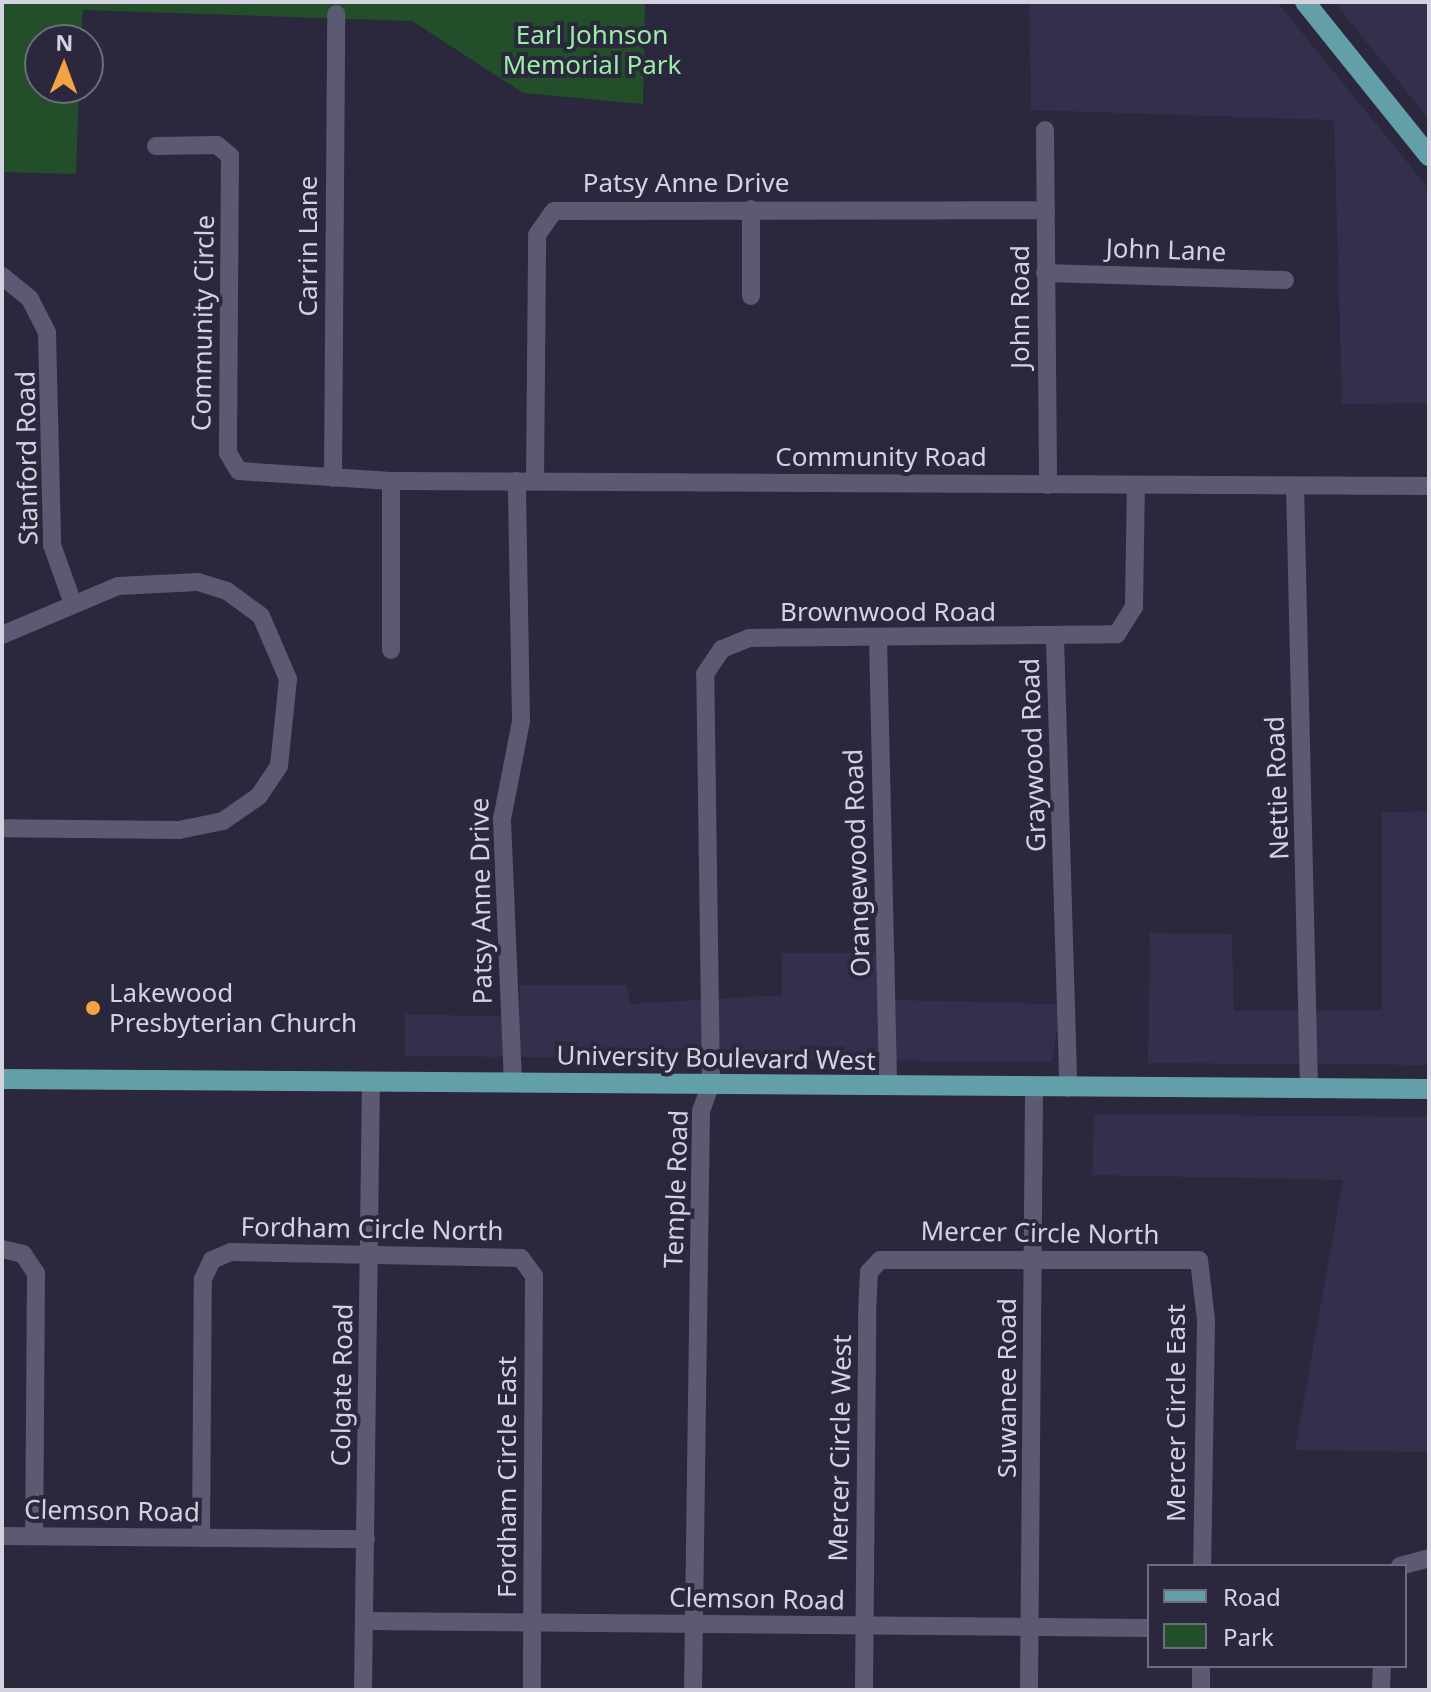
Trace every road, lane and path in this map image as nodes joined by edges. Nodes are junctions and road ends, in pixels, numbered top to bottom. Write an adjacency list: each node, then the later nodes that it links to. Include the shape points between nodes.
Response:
1 (1305, 2): 5 (main road)
2 (336, 14): 12 (street, Carrin Lane)
3 (1045, 130): 7 (street, John Road)
4 (156, 146): 12 (street, Community Circle, via 217,145 230,156 232,466)
5 (1429, 156)
6 (751, 209): 7 (street, Patsy Anne Drive); 11 (street); 14 (street, Patsy Anne Drive, via 564,208 541,223)
7 (1046, 210): 8 (street, John Road)
8 (1045, 273): 10 (street, John Lane); 15 (street, John Road)
9 (2, 276): 19 (street, Stanford Road, via 30,299 47,333 52,545)
10 (1285, 280)
11 (751, 296)
12 (333, 478): 13 (street, Community Road)
13 (391, 481): 14 (street, Community Road); 24 (street)
14 (526, 481): 15 (street, Community Road); 28 (street, Patsy Anne Drive, via 521,721 502,819)
15 (1048, 485): 16 (street, Community Road)
16 (1136, 485): 17 (street, Community Road); 22 (street, Graywood Road, via 1132,619 1117,634)
17 (1295, 486): 18 (street, Community Road); 33 (street, Nettie Road)
18 (1429, 486)
19 (73, 604): 20 (street); 25 (street, via 118,586 163,580 198,582 242,600 274,635 288,679 284,750 259,796 203,827)
20 (2, 635)
21 (878, 638): 22 (street, Brownwood Road); 23 (street, Brownwood Road, via 749,638); 30 (street, Orangewood Road)
22 (1055, 638): 32 (street, Graywood Road)
23 (722, 649): 29 (street, Temple Road, via 701,692)
24 (391, 650)
25 (2, 828)
26 (2, 1079): 27 (main road, University Boulevard West)
27 (371, 1081): 28 (main road, University Boulevard West); 36 (street, Colgate Road)
28 (513, 1083): 29 (main road, University Boulevard West)
29 (711, 1084): 30 (main road, University Boulevard West); 49 (street, Temple Road, via 701,1111)
30 (888, 1086): 31 (main road, University Boulevard West)
31 (1034, 1087): 32 (main road, University Boulevard West); 37 (street, Suwanee Road)
32 (1068, 1088): 33 (main road, University Boulevard West)
33 (1309, 1088): 34 (main road, University Boulevard West)
34 (1429, 1089)
35 (2, 1249): 42 (street, via 23,1254 36,1273)
36 (369, 1253): 40 (street, Fordham Circle North, via 514,1256); 43 (street, Fordham Circle North, via 231,1252 212,1260 203,1279); 44 (street, Colgate Road)
37 (1033, 1259): 38 (street, Mercer Circle North); 39 (street, Mercer Circle North); 52 (street, Suwanee Road)
38 (880, 1260): 51 (street, Mercer Circle West, via 869,1272 867,1314)
39 (1199, 1260): 46 (street, Mercer Circle East, via 1206,1320)
40 (531, 1266): 50 (street, Fordham Circle East)
41 (2, 1536): 42 (street, Clemson Road)
42 (34, 1536): 43 (street, Clemson Road)
43 (201, 1538): 44 (street, Clemson Road)
44 (366, 1539): 48 (street, Colgate Road)
45 (1429, 1558): 47 (street)
46 (1202, 1564)
47 (1407, 1564)
48 (364, 1621): 50 (street, Clemson Road); 56 (street, Colgate Road)
49 (695, 1623): 50 (street, Clemson Road); 51 (street, Clemson Road); 58 (street, Temple Road)
50 (532, 1624): 57 (street, Fordham Circle East)
51 (865, 1626): 52 (street, Clemson Road); 59 (street, Mercer Circle West)
52 (1031, 1628): 53 (street, Clemson Road); 60 (street, Suwanee Road)
53 (1147, 1628)
54 (1201, 1668): 61 (street)
55 (1382, 1668): 62 (street)
56 (363, 1690)
57 (532, 1690)
58 (693, 1690)
59 (864, 1690)
60 (1029, 1690)
61 (1201, 1690)
62 (1381, 1690)

